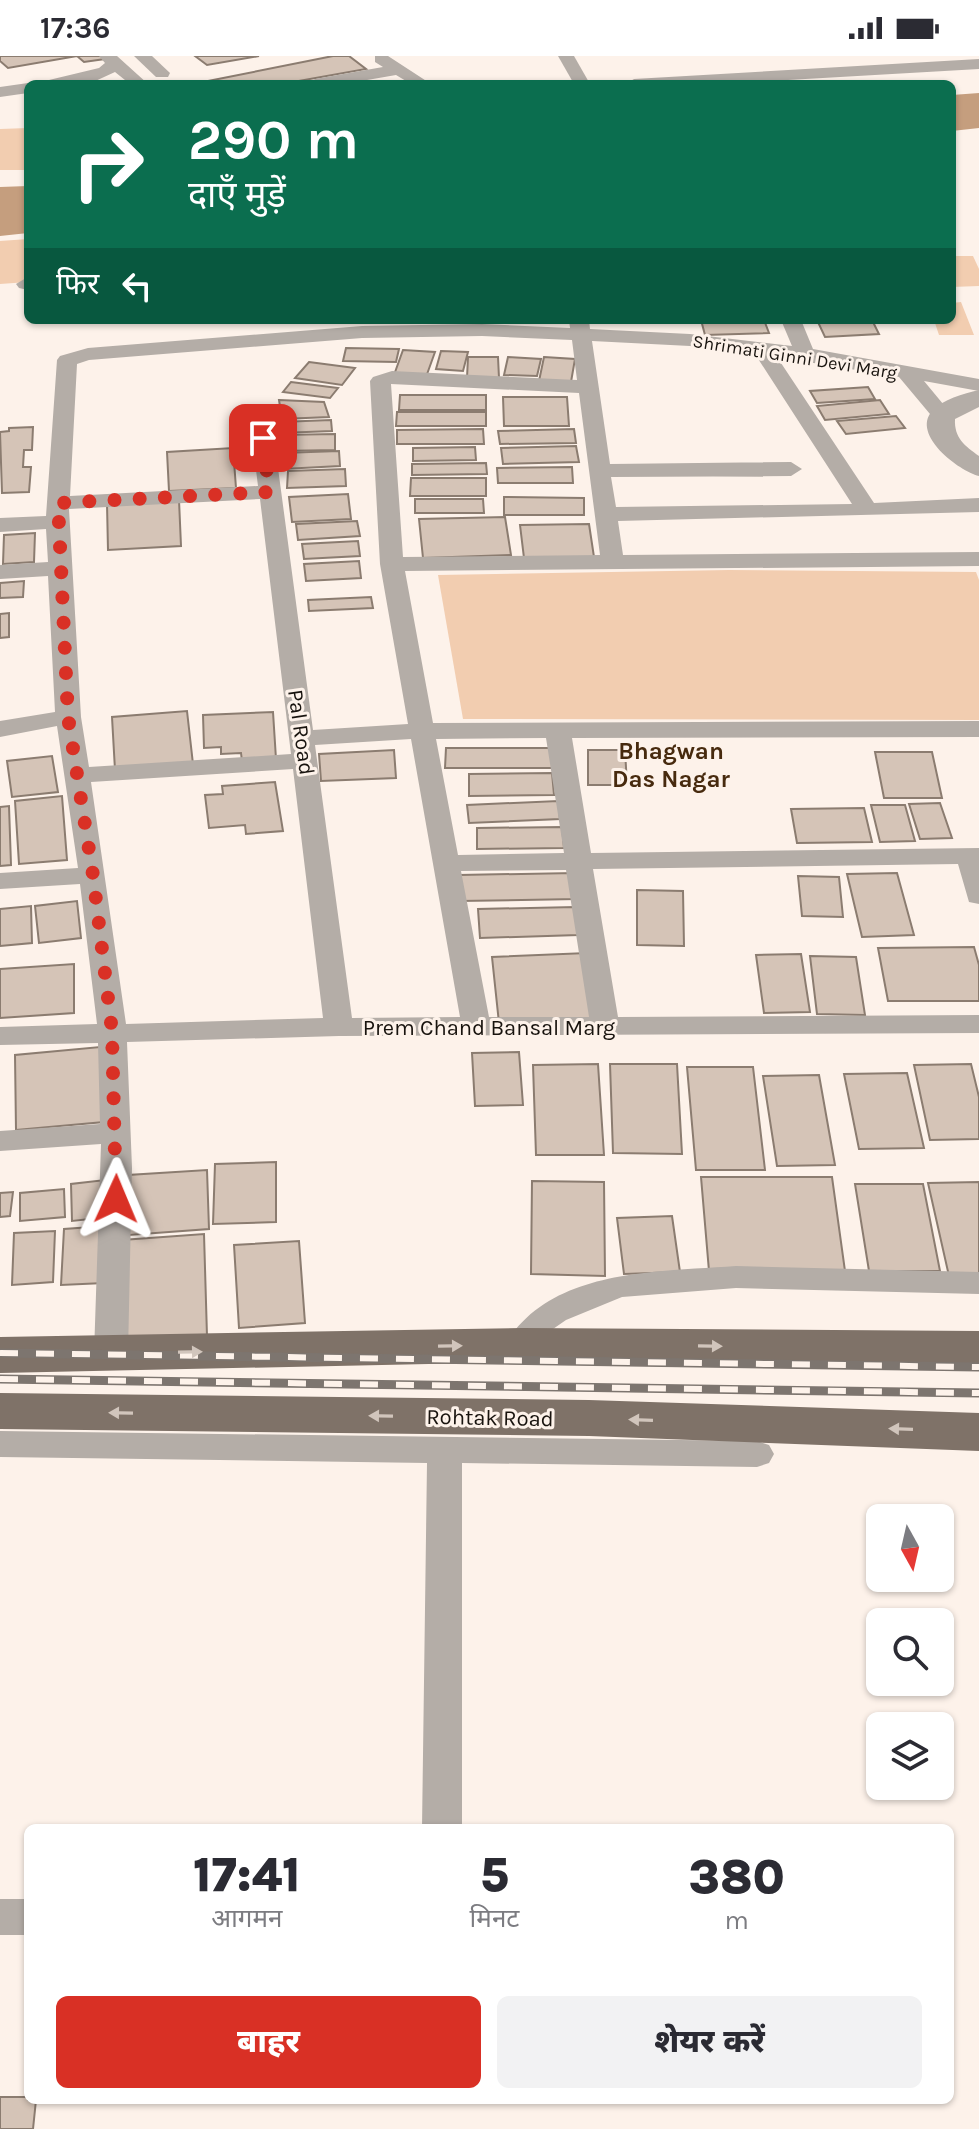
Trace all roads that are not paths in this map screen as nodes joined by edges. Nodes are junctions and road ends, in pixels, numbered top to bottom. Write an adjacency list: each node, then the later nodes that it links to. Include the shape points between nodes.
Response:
1 (142, 56): 8 (street)
2 (376, 56): 7 (street)
3 (566, 56): 13 (street)
4 (111, 59): 9 (street, via 105,72); 10 (street)
5 (936, 61): 6 (street); 14 (street)
6 (979, 64)
7 (396, 70): 11 (street); 12 (street)
8 (162, 73)
9 (79, 80)
10 (135, 80)
11 (338, 80)
12 (415, 80)
13 (580, 80)
14 (687, 80)
15 (24, 89): 16 (street)
16 (0, 92)
17 (793, 324): 23 (street)
18 (481, 325): 19 (street, Shrimati Ginni Devi Marg); 20 (street, Shrimati Ginni Devi Marg)
19 (317, 328): 36 (street, Shrimati Ginni Devi Marg, via 67,360)
20 (580, 328): 21 (street, Shrimati Ginni Devi Marg); 26 (street)
21 (687, 330): 22 (street, Shrimati Ginni Devi Marg)
22 (762, 349): 23 (street, Shrimati Ginni Devi Marg); 35 (street)
23 (805, 354): 24 (street, Shrimati Ginni Devi Marg)
24 (907, 374): 25 (street, Shrimati Ginni Devi Marg); 28 (street, Shrimati Ginni Devi Marg)
25 (979, 385)
26 (588, 387): 32 (street); 41 (street, via 392,377 380,381)
27 (979, 398): 28 (street)
28 (942, 416): 31 (street, via 944,439)
29 (263, 438): 33 (street, Pal Road)
30 (791, 469): 32 (street)
31 (979, 469)
32 (599, 471): 37 (street)
33 (269, 492): 36 (street); 49 (street, Pal Road)
34 (979, 505): 35 (street)
35 (867, 510): 37 (street)
36 (58, 513): 38 (street); 42 (street)
37 (605, 514): 40 (street)
38 (0, 525)
39 (979, 559): 40 (street)
40 (612, 562): 41 (street)
41 (392, 564): 47 (street)
42 (60, 568): 43 (street); 44 (street)
43 (0, 572)
44 (68, 717): 45 (street); 50 (street)
45 (0, 729)
46 (979, 729): 48 (street)
47 (422, 731): 48 (street); 49 (street); 53 (street)
48 (558, 731): 52 (street)
49 (305, 749): 50 (street); 58 (street, Pal Road)
50 (77, 775): 54 (street)
51 (974, 856): 52 (street); 56 (street)
52 (579, 861): 53 (street); 60 (street)
53 (446, 863): 59 (street)
54 (93, 875): 55 (street); 61 (street)
55 (0, 881)
56 (979, 896)
57 (979, 1024): 60 (street, Prem Chand Bansal Marg)
58 (339, 1027): 59 (street, Prem Chand Bansal Marg); 61 (street, Prem Chand Bansal Marg)
59 (476, 1027): 60 (street, Prem Chand Bansal Marg)
60 (605, 1027)
61 (112, 1031): 62 (street, Prem Chand Bansal Marg); 63 (street)
62 (0, 1036)
63 (116, 1133): 64 (street); 68 (street)
64 (0, 1141)
65 (979, 1283): 66 (street, via 736,1277 618,1286 554,1312)
66 (522, 1345): 67 (main road, one-way to 67); 68 (main road, one-way to 66)
67 (979, 1349)
68 (111, 1354): 69 (main road)
69 (0, 1355)
70 (0, 1411): 71 (main road, Rohtak Road, one-way to 70, via 589,1418)
71 (979, 1432)
72 (0, 1444): 73 (street)
73 (445, 1450): 74 (street); 75 (street)
74 (757, 1454)
75 (442, 1824)
76 (0, 1917): 77 (street)
77 (24, 1917)

